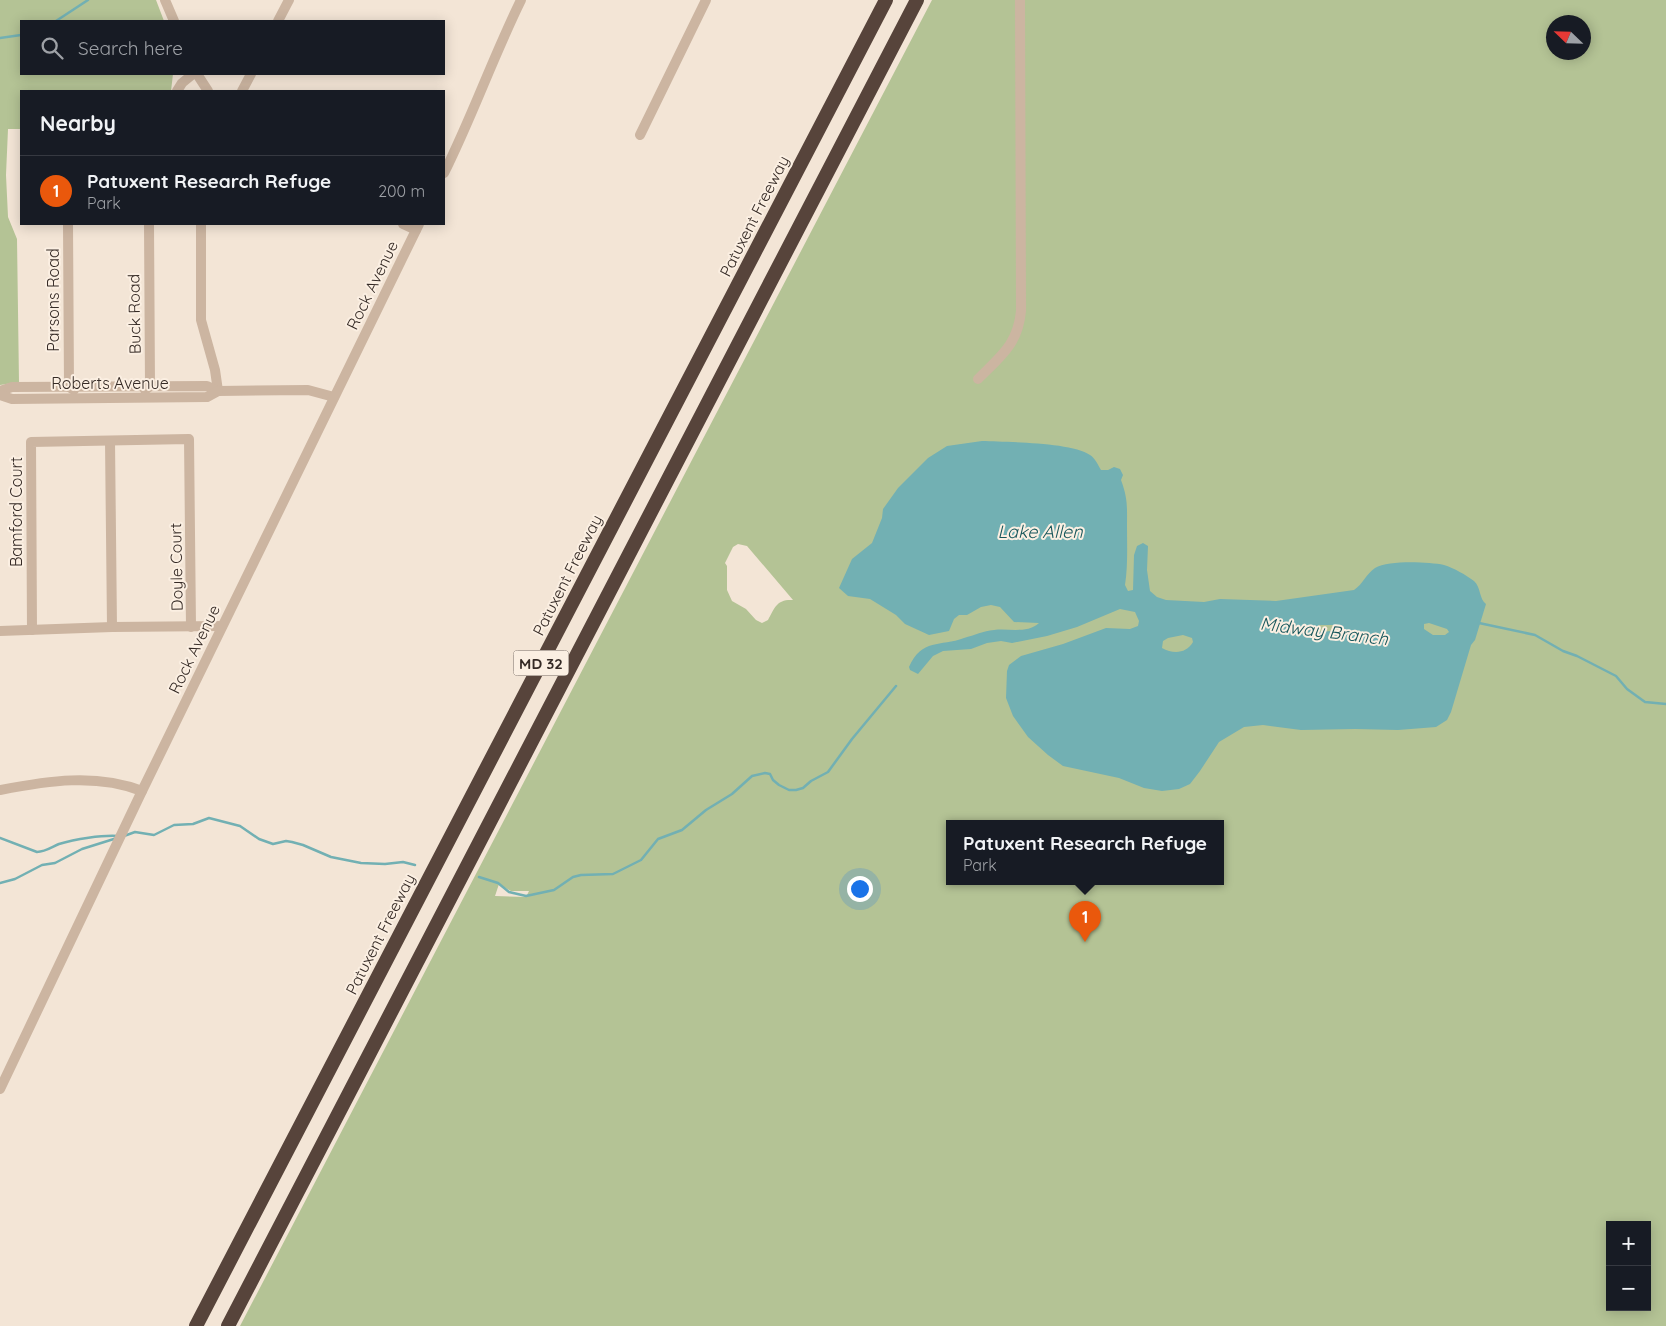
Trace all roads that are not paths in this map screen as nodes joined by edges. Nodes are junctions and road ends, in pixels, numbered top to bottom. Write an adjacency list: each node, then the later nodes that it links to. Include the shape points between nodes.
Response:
1 (165, 0): 8 (street)
2 (289, 0): 9 (street)
3 (521, 0): 17 (street)
4 (706, 0): 16 (street)
5 (886, 0): 40 (highway, Patuxent Freeway / MD 32)
6 (918, 0): 41 (highway, MD 32)
7 (1020, 0): 22 (street, via 1020,325 1005,352)
8 (174, 20)
9 (279, 20)
10 (192, 75): 13 (street)
11 (198, 75): 14 (street)
12 (250, 75): 15 (street)
13 (178, 90)
14 (207, 90)
15 (243, 90)
16 (640, 135)
17 (445, 172)
18 (68, 225): 24 (street, Parsons Road)
19 (148, 225): 23 (street, Buck Road)
20 (201, 225): 26 (street, via 201,320)
21 (417, 227): 28 (street, Rock Avenue)
22 (978, 379)
23 (150, 386): 24 (street, Roberts Avenue); 26 (street, Roberts Avenue, via 207,386); 30 (street)
24 (69, 387): 25 (street, Roberts Avenue, via 12,387); 29 (street)
25 (0, 391)
26 (218, 391): 28 (street, Roberts Avenue, via 308,390); 30 (street, Roberts Avenue, via 207,397)
27 (0, 395): 29 (street, Roberts Avenue, via 12,398)
28 (334, 397): 32 (street, Rock Avenue)
29 (85, 398): 30 (street, Roberts Avenue)
30 (137, 398)
31 (110, 441): 33 (street); 34 (street, Doyle Court, via 189,439); 35 (street, Bamford Court, via 31,442)
32 (218, 626): 34 (street); 38 (street, Rock Avenue)
33 (112, 627): 34 (street, Doyle Court); 35 (street, Doyle Court)
34 (191, 627)
35 (32, 630): 36 (street, Doyle Court)
36 (0, 631)
37 (0, 790): 38 (street, via 41,782 90,780)
38 (142, 791): 39 (street, Rock Avenue)
39 (0, 1089)
40 (196, 1326)
41 (228, 1326)

